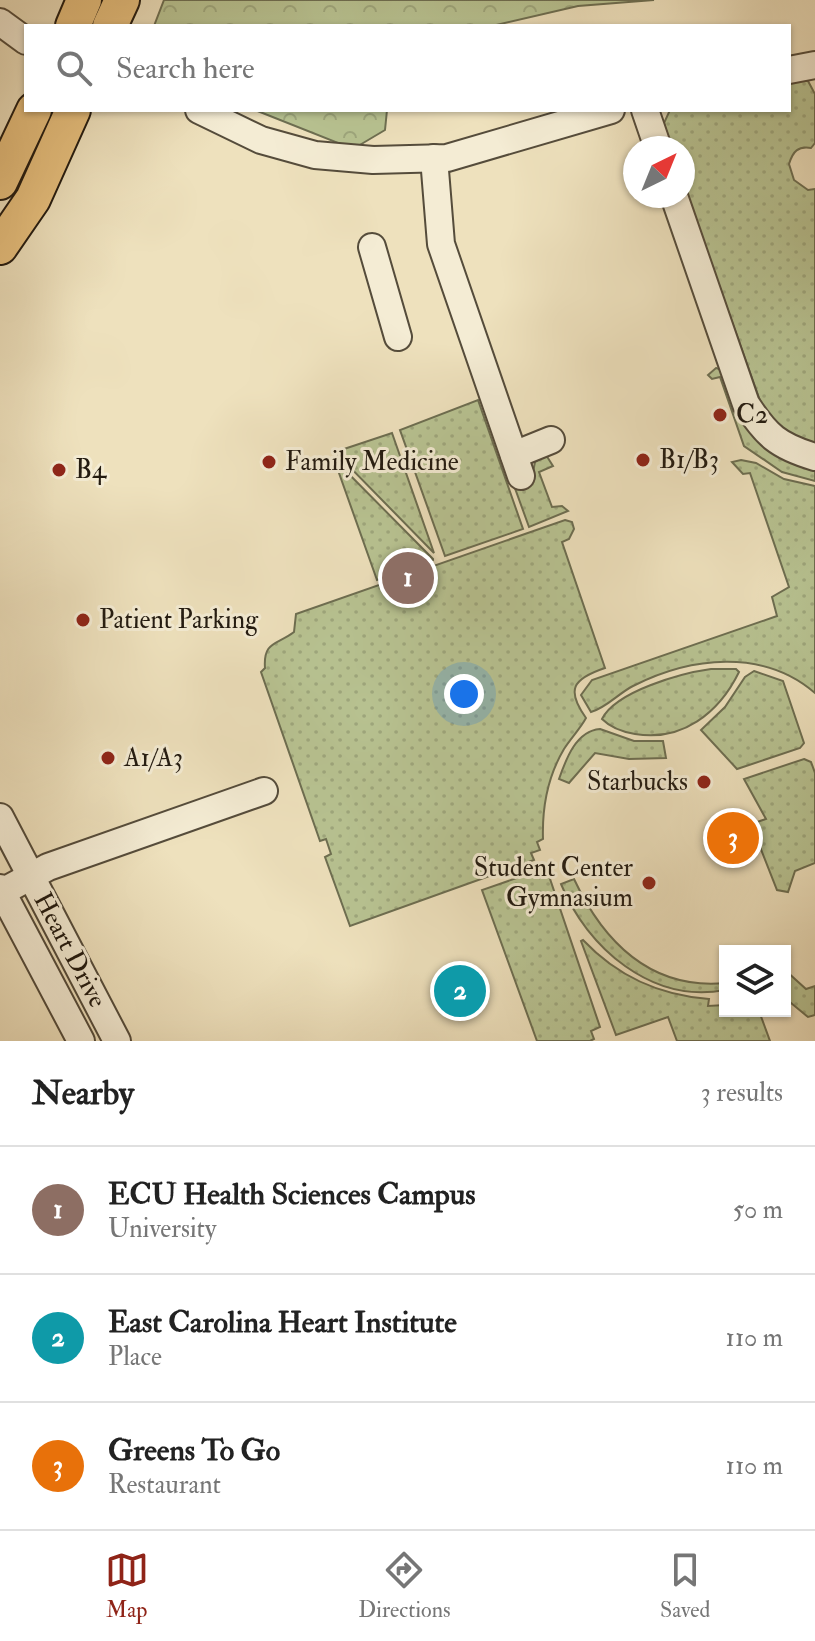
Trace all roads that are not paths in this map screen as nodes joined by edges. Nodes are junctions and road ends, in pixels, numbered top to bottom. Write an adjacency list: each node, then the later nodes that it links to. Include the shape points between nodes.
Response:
1 (84, 0): 4 (main road)
2 (122, 0): 5 (main road)
3 (0, 20): 6 (street); 7 (street)
4 (74, 24)
5 (111, 24)
6 (24, 26)
7 (24, 39)
8 (815, 65): 9 (street)
9 (791, 70)
10 (33, 112): 18 (main road)
11 (57, 112): 19 (main road)
12 (72, 112): 19 (main road)
13 (203, 112): 17 (street, via 261,140 315,155)
14 (604, 112): 17 (street)
15 (646, 112): 16 (street)
16 (654, 136)
17 (434, 158): 24 (street, via 441,244 518,466)
18 (0, 182)
19 (33, 199): 21 (main road)
20 (678, 208): 25 (street, via 746,404 761,427 786,449)
21 (0, 247)
22 (372, 247): 23 (street)
23 (398, 337)
24 (551, 440)
25 (815, 457)
26 (264, 791): 28 (street)
27 (0, 817): 28 (street, Heart Drive)
28 (31, 876): 29 (street); 31 (street, Heart Drive)
29 (1, 890): 30 (street, Heart Drive)
30 (81, 1041)
31 (117, 1041)

